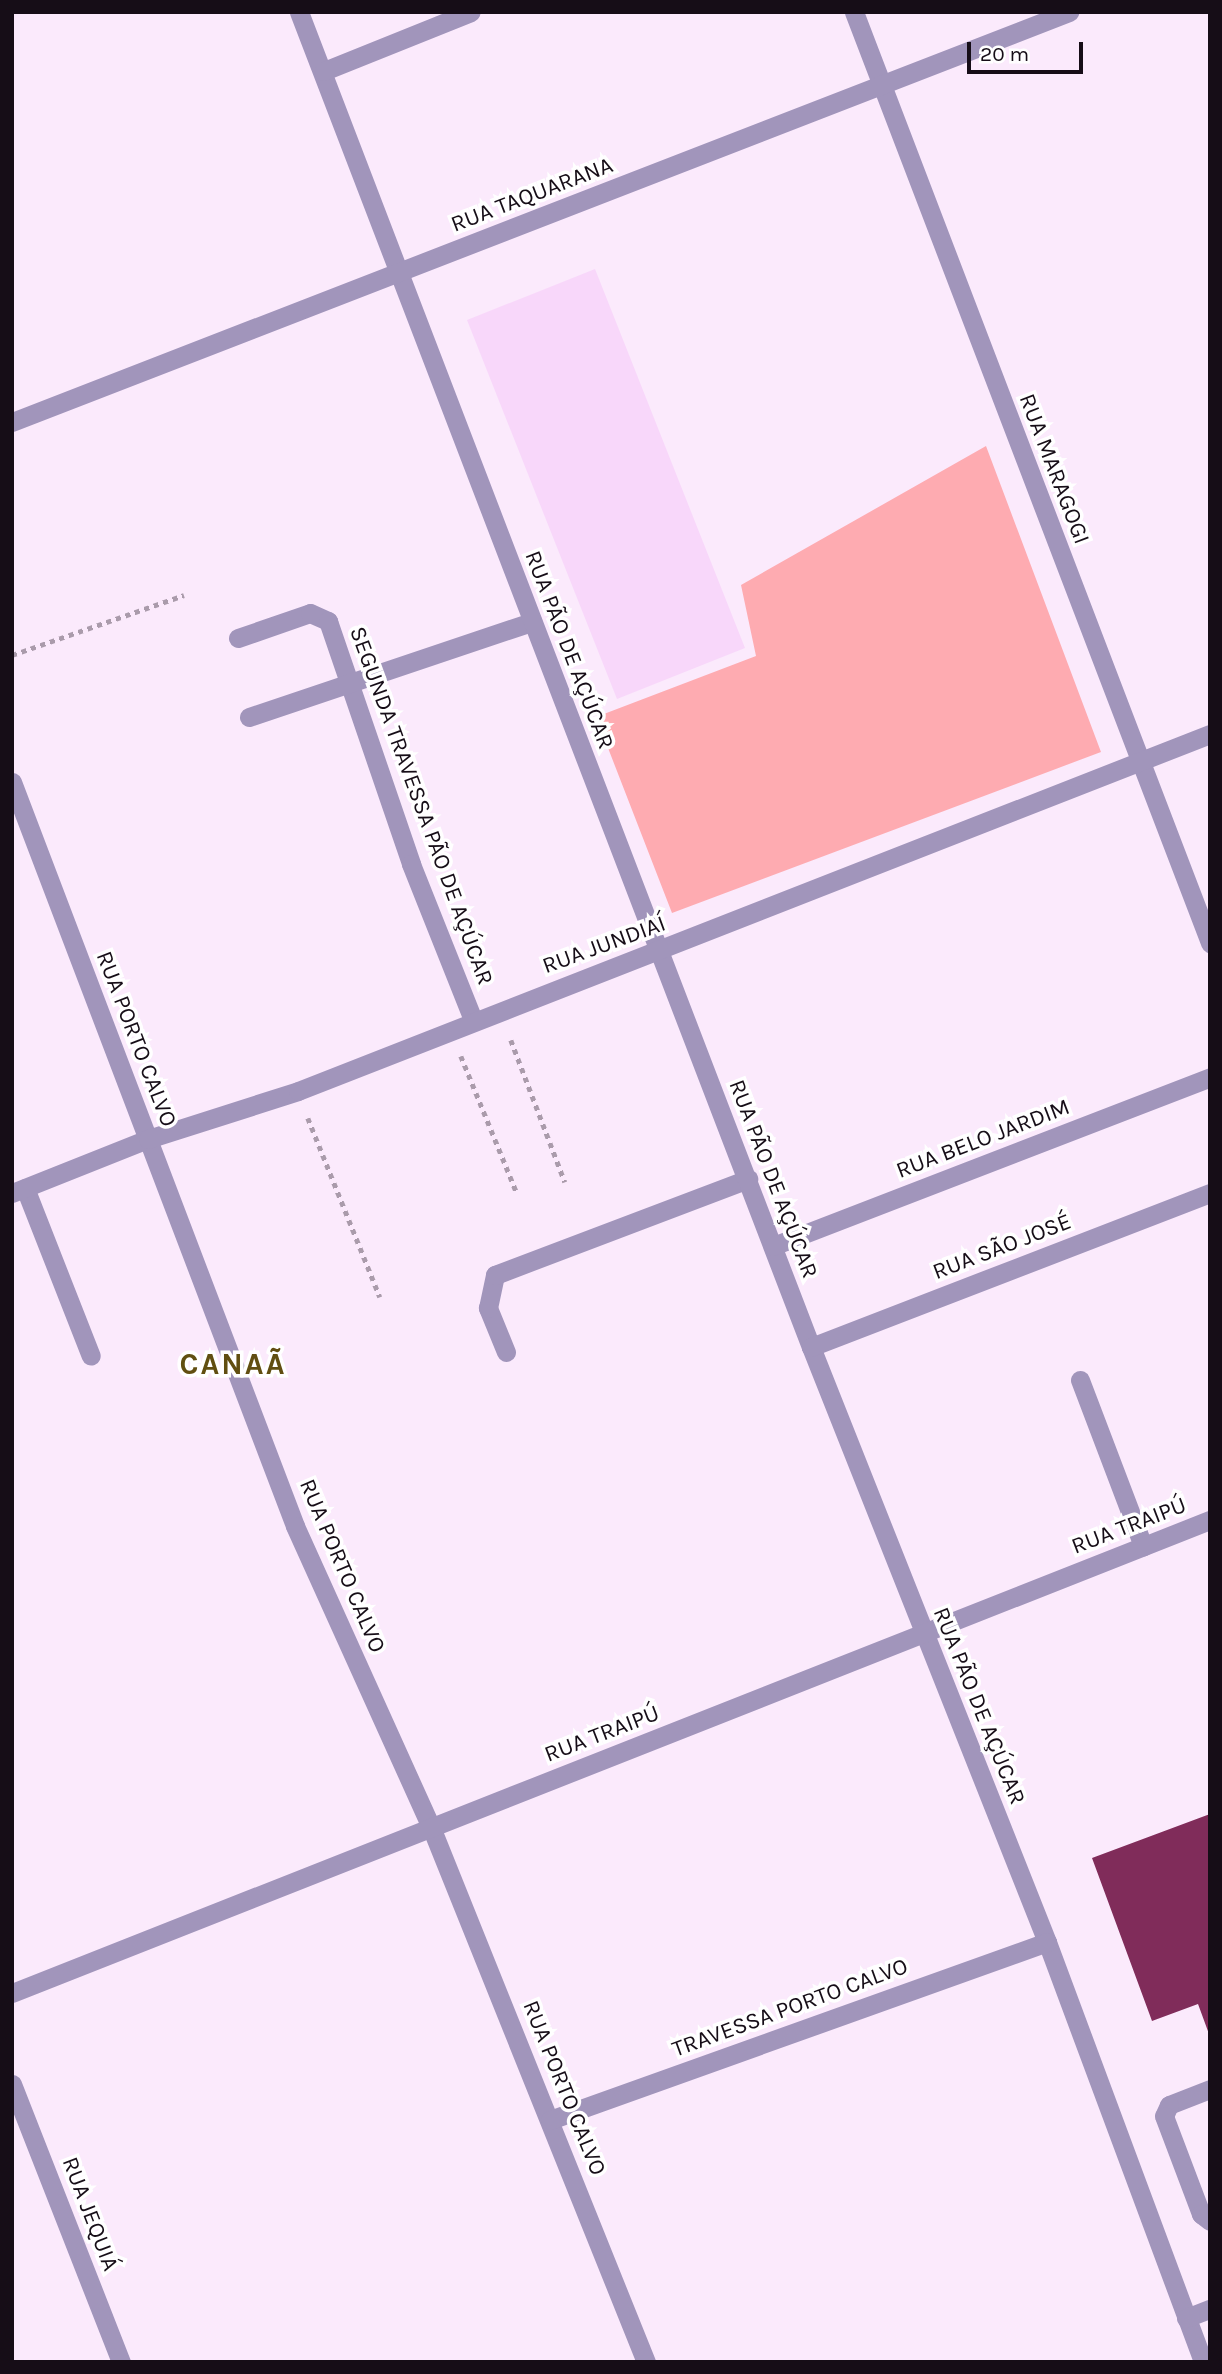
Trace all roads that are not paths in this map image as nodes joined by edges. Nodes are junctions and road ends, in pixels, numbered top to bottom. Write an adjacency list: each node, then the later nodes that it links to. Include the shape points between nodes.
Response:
1 (299, 12): 5 (street, RUA PÃO DE AÇÚCAR)
2 (471, 12): 5 (street)
3 (854, 12): 6 (street, RUA MARAGOGI)
4 (1069, 12): 6 (street, RUA TAQUARANA)
5 (324, 71): 7 (street, RUA PÃO DE AÇÚCAR)
6 (883, 86): 7 (street, RUA TAQUARANA); 14 (street, RUA MARAGOGI)
7 (400, 272): 8 (street, RUA TAQUARANA); 9 (street, RUA PÃO DE AÇÚCAR)
8 (12, 422)
9 (532, 622): 11 (street); 17 (street, RUA PÃO DE AÇÚCAR)
10 (237, 638): 11 (street, SEGUNDA TRAVESSA PÃO DE AÇÚCAR, via 319,614 328,621)
11 (348, 682): 12 (street); 18 (street, SEGUNDA TRAVESSA PÃO DE AÇÚCAR, via 411,864)
12 (249, 717)
13 (1210, 734): 14 (street, RUA JUNDIAÍ)
14 (1140, 762): 16 (street, RUA MARAGOGI); 17 (street, RUA JUNDIAÍ)
15 (12, 782): 20 (street, RUA PORTO CALVO)
16 (1210, 943)
17 (660, 951): 18 (street, RUA JUNDIAÍ); 21 (street, RUA PÃO DE AÇÚCAR)
18 (473, 1020): 20 (street, RUA JUNDIAÍ, via 298,1091)
19 (1210, 1077): 24 (street, RUA BELO JARDIM)
20 (148, 1139): 22 (street, RUA JUNDIAÍ); 32 (street, RUA PORTO CALVO, via 295,1526)
21 (748, 1180): 24 (street, RUA PÃO DE AÇÚCAR); 26 (street, via 495,1275 488,1308)
22 (19, 1191): 27 (street)
23 (1210, 1193): 25 (street, RUA SÃO JOSÉ)
24 (773, 1246): 25 (street, RUA PÃO DE AÇÚCAR)
25 (811, 1347): 31 (street, RUA PÃO DE AÇÚCAR)
26 (506, 1352)
27 (91, 1356)
28 (1080, 1380): 30 (street)
29 (1210, 1520): 30 (street, RUA TRAIPÚ)
30 (1143, 1546): 31 (street, RUA TRAIPÚ)
31 (923, 1634): 32 (street, RUA TRAIPÚ); 33 (street, RUA PÃO DE AÇÚCAR)
32 (431, 1827): 34 (street, RUA TRAIPÚ); 37 (street, RUA PORTO CALVO)
33 (1047, 1942): 37 (street, TRAVESSA PORTO CALVO); 40 (street, RUA PÃO DE AÇÚCAR)
34 (12, 1993)
35 (12, 2084): 41 (street, RUA JEQUIÁ)
36 (1210, 2089): 38 (street, via 1169,2105 1164,2116 1201,2214)
37 (550, 2120): 42 (street, RUA PORTO CALVO)
38 (1210, 2221)
39 (1210, 2309): 40 (street)
40 (1186, 2318): 43 (street, RUA PÃO DE AÇÚCAR)
41 (121, 2362)
42 (646, 2362)
43 (1203, 2362)

